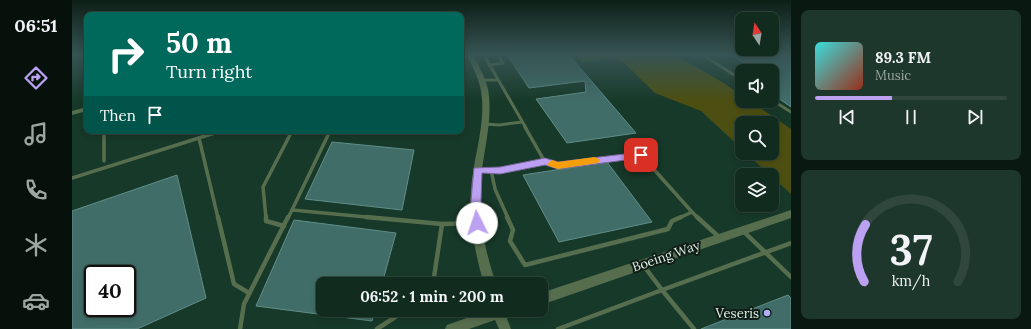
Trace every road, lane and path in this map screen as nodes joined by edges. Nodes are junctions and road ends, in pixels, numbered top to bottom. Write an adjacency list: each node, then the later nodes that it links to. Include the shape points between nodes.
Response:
1 (477, 70): 3 (street)
2 (492, 70): 4 (lane)
3 (482, 80): 4 (lane); 10 (street, via 486,106)
4 (498, 80): 9 (lane)
5 (779, 104): 7 (lane)
6 (84, 110): 8 (street)
7 (791, 112)
8 (72, 113)
9 (522, 122): 10 (lane); 17 (lane)
10 (485, 124): 18 (street)
11 (104, 134): 16 (lane)
12 (212, 134): 15 (lane)
13 (290, 134): 26 (lane, via 263,187 266,221)
14 (329, 134): 21 (lane)
15 (199, 138): 20 (lane); 36 (lane, via 234,284)
16 (104, 161)
17 (545, 162): 19 (lane); 22 (lane, via 558,165 641,155)
18 (477, 170): 19 (lane); 24 (street)
19 (491, 170): 22 (lane, via 495,189 513,230 510,241 525,265 668,229 672,221)
20 (72, 178)
21 (292, 210): 25 (lane); 26 (lane)
22 (692, 212): 28 (lane)
23 (791, 214): 27 (street, Boeing Way)
24 (477, 223): 25 (lane); 33 (street)
25 (442, 224): 32 (lane)
26 (284, 226): 36 (lane)
27 (742, 230): 28 (street, Boeing Way); 30 (lane)
28 (719, 238): 31 (street, Boeing Way)
29 (791, 243): 30 (lane)
30 (765, 252): 34 (lane); 35 (lane)
31 (643, 264): 35 (lane); 37 (street, Boeing Way)
32 (434, 277)
33 (488, 277)
34 (791, 277)
35 (662, 290): 45 (lane); 46 (lane)
36 (249, 293): 41 (lane, via 244,304)
37 (548, 297)
38 (396, 317): 42 (lane)
39 (484, 317): 43 (street)
40 (502, 317): 44 (street)
41 (240, 329)
42 (378, 329)
43 (451, 329)
44 (505, 329)
45 (558, 329)
46 (694, 329)

